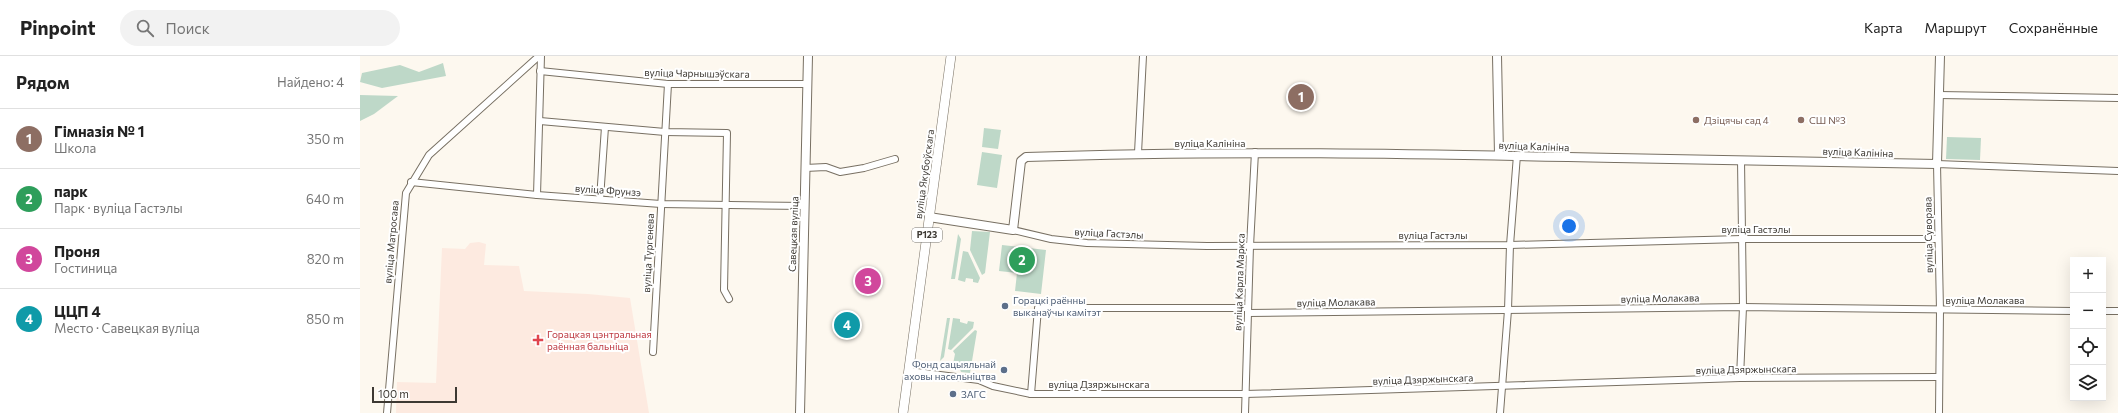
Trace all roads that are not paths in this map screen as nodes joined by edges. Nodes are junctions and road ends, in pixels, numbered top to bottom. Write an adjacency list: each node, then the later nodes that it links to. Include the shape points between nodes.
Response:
1 (540, 56): 7 (street, вуліца Матросава); 24 (street, вуліца Матросава, via 445,139 429,155)
2 (808, 56): 9 (main road, Савецкая вуліца)
3 (951, 56): 30 (main road, вуліца Якубоўскага / Р123)
4 (1143, 56): 16 (street)
5 (1497, 56): 17 (main road)
6 (1940, 56): 10 (main road, вуліца Суворава)
7 (540, 71): 8 (street, вуліца Чарнышэўскага); 12 (street, вуліца Матросава)
8 (668, 84): 9 (street, вуліца Чарнышэўскага); 14 (street, вуліца Тургенева)
9 (807, 84): 22 (main road, Савецкая вуліца)
10 (1939, 95): 11 (street); 21 (main road, вуліца Суворава)
11 (2118, 98)
12 (540, 121): 13 (street); 25 (street, вуліца Матросава)
13 (606, 127): 14 (street); 26 (street)
14 (665, 132): 27 (street, вуліца Тургенева); 28 (street, via 727,133)
15 (1255, 152): 16 (main road, вуліца Калініна); 17 (main road, вуліца Калініна); 35 (street, вуліца Карла Маркса)
16 (1138, 153): 31 (main road, вуліца Калініна, via 1026,157 1021,161)
17 (1499, 155): 18 (main road, вуліца Калініна)
18 (1517, 155): 20 (main road, вуліца Калініна); 34 (street)
19 (895, 158): 22 (street, via 864,168 840,172 826,167)
20 (1741, 160): 21 (main road, вуліца Калініна); 32 (street)
21 (1936, 164): 23 (street, вуліца Калініна); 33 (street, вуліца Суворава)
22 (805, 168): 29 (main road, Савецкая вуліца)
23 (2118, 171)
24 (411, 182): 25 (street, вуліца Фрунзэ); 51 (street, вуліца Матросава, via 404,199)
25 (537, 195): 26 (street, вуліца Фрунзэ)
26 (600, 199): 27 (street, вуліца Фрунзэ)
27 (661, 204): 28 (street, вуліца Фрунзэ); 44 (street, вуліца Тургенева)
28 (724, 205): 29 (street, вуліца Фрунзэ); 36 (street, via 724,290)
29 (805, 206): 52 (main road, Савецкая вуліца)
30 (929, 216): 31 (main road, вуліца Гастэлы); 45 (main road, вуліца Якубоўскага / Р123)
31 (1013, 230): 35 (street, вуліца Гастэлы, via 1051,239 1087,243)
32 (1742, 239): 33 (street, вуліца Гастэлы); 34 (street, вуліца Гастэлы); 37 (street)
33 (1938, 239): 39 (street, вуліца Суворава)
34 (1510, 245): 35 (street, вуліца Гастэлы); 38 (street)
35 (1250, 246): 41 (street, вуліца Карла Маркса)
36 (729, 299)
37 (1743, 307): 38 (street, вуліца Молакава); 39 (street, вуліца Молакава); 47 (street)
38 (1508, 310): 41 (street, вуліца Молакава); 48 (street)
39 (1940, 310): 40 (street, вуліца Молакава); 46 (street, вуліца Суворава)
40 (2070, 310)
41 (1248, 311): 49 (street, вуліца Молакава, via 1038,308); 50 (street, вуліца Карла Маркса)
42 (2106, 311): 43 (street)
43 (2118, 311)
44 (653, 352)
45 (909, 370): 49 (street, вуліца Дзяржынскага, via 979,380 993,386); 53 (main road, вуліца Якубоўскага / Р123)
46 (1939, 377): 47 (street, вуліца Дзяржынскага); 56 (street, вуліца Суворава)
47 (1740, 378): 48 (street, вуліца Дзяржынскага)
48 (1501, 387): 50 (street, вуліца Дзяржынскага); 55 (street)
49 (1031, 394): 50 (street, вуліца Дзяржынскага)
50 (1245, 394): 54 (street, вуліца Карла Маркса)
51 (387, 413)
52 (800, 413)
53 (903, 413)
54 (1245, 413)
55 (1500, 413)
56 (1939, 413)

